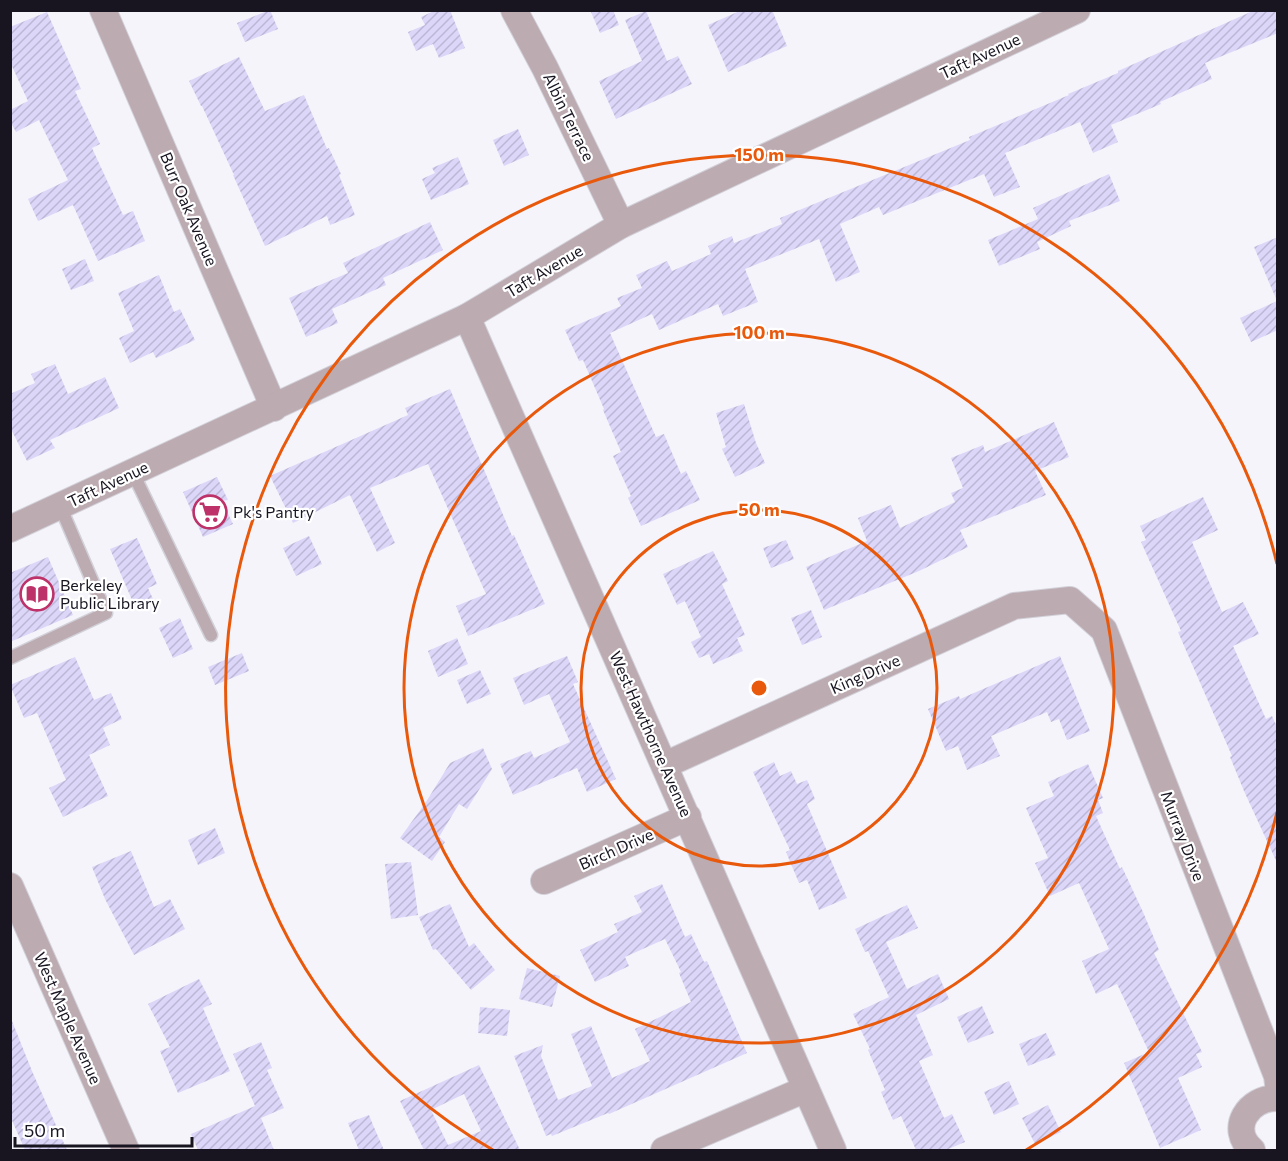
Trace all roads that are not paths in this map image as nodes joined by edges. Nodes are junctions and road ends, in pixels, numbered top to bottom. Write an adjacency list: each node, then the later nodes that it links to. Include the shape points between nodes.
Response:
1 (103, 10): 6 (street, Burr Oak Avenue)
2 (514, 10): 4 (street, Albin Terrace)
3 (1077, 10): 4 (street, Taft Avenue)
4 (621, 225): 5 (street, Taft Avenue)
5 (467, 317): 6 (street, Taft Avenue); 13 (street, West Hawthorne Avenue)
6 (274, 408): 7 (street, Taft Avenue)
7 (133, 473): 8 (street, Taft Avenue); 11 (lane)
8 (60, 506): 9 (street, Taft Avenue); 12 (lane, via 106,613)
9 (10, 529)
10 (1070, 600): 13 (street, King Drive, via 1014,606); 17 (street, Murray Drive, via 1104,630)
11 (211, 635)
12 (10, 658)
13 (665, 765): 14 (street, West Hawthorne Avenue)
14 (688, 817): 15 (street, Birch Drive); 18 (street, West Hawthorne Avenue)
15 (544, 881)
16 (10, 886): 20 (street, West Maple Avenue)
17 (1278, 1084)
18 (806, 1089): 21 (street); 22 (street, West Hawthorne Avenue)
19 (1278, 1098): 23 (street, via 1258,1101 1244,1116 1243,1136)
20 (126, 1150)
21 (664, 1150)
22 (833, 1150)
23 (1252, 1150)

